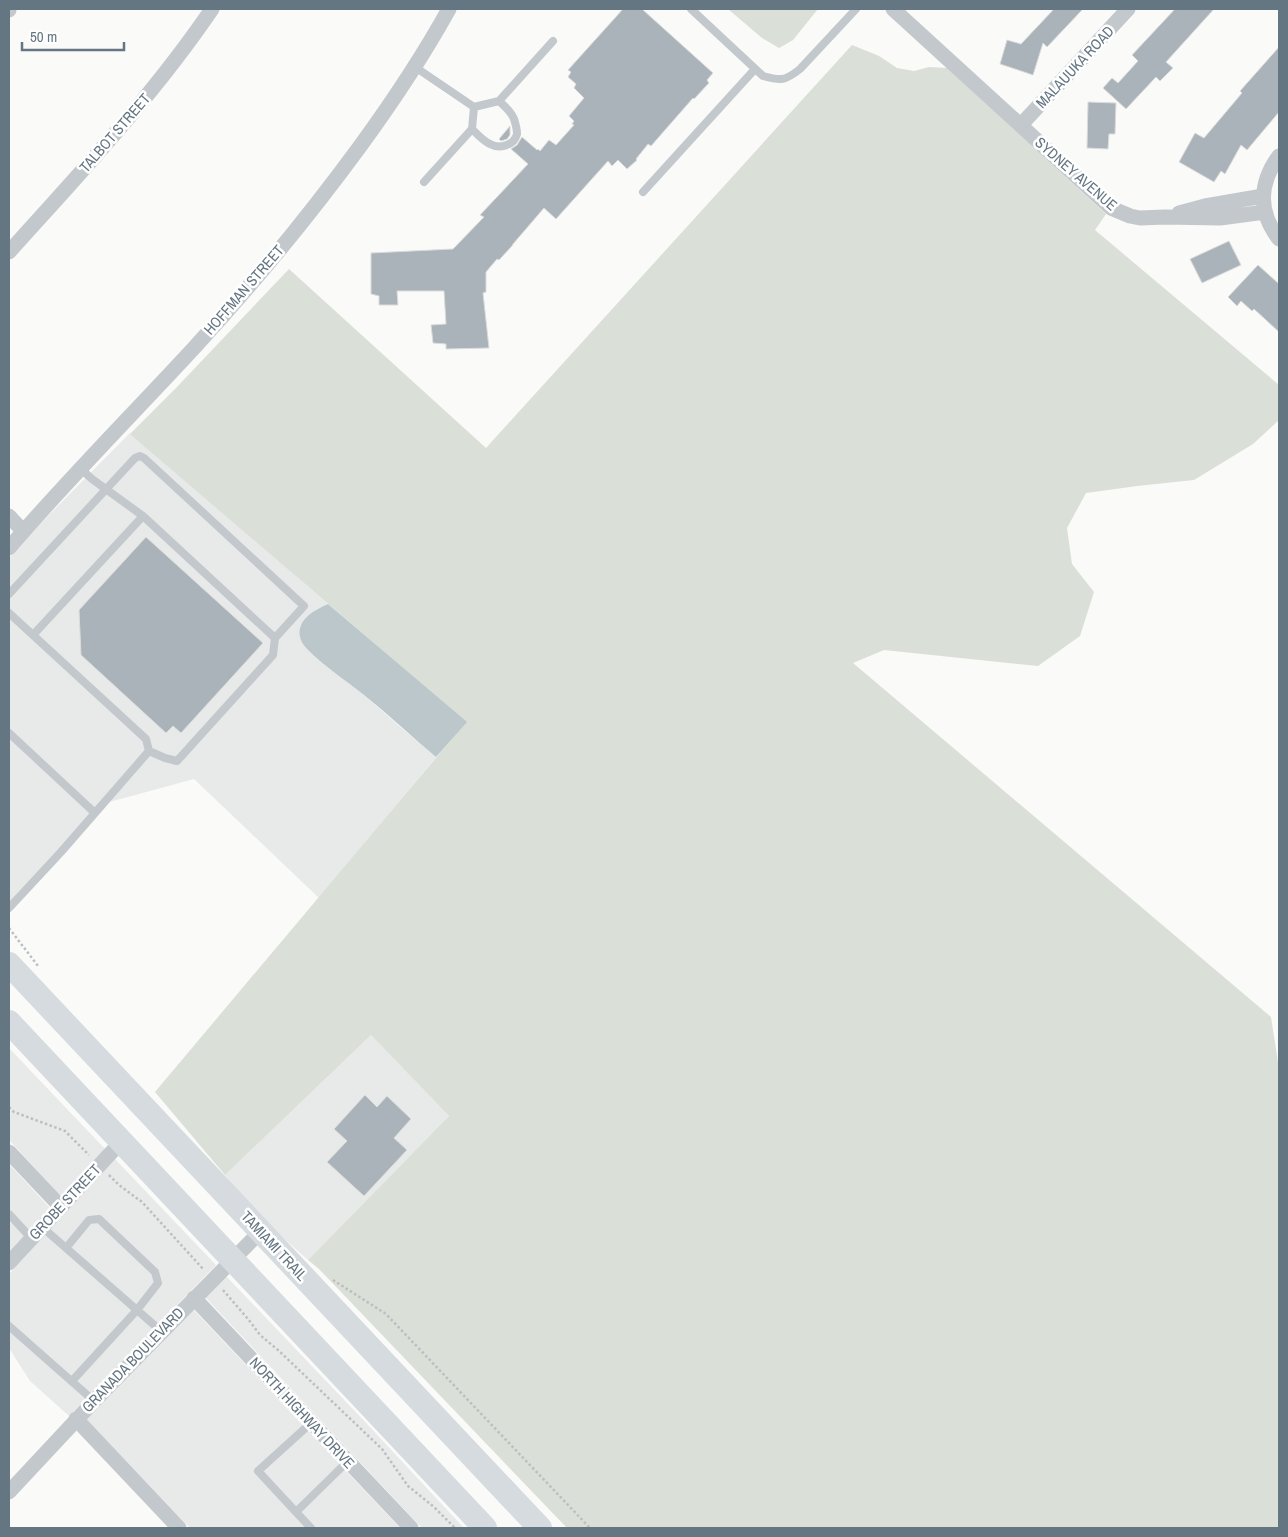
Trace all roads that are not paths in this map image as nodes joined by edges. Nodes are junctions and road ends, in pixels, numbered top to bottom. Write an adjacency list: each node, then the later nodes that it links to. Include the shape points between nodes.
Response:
1 (212, 9): 21 (street, TALBOT STREET, via 117,133)
2 (449, 9): 8 (street, HOFFMAN STREET)
3 (691, 9): 9 (lane)
4 (856, 9): 9 (lane, via 789,77 779,81)
5 (893, 9): 12 (street, SYDNEY AVENUE)
6 (1128, 9): 12 (street, MALAUUKA ROAD)
7 (553, 41): 10 (lane)
8 (415, 66): 11 (lane); 22 (street, HOFFMAN STREET, via 325,194 256,279)
9 (754, 69): 16 (lane)
10 (499, 101): 11 (lane); 13 (lane, via 512,113 515,121 517,134 512,142 496,146)
11 (474, 107): 13 (lane)
12 (1021, 125): 19 (street, SYDNEY AVENUE, via 1111,208 1130,216)
13 (472, 129): 15 (lane)
14 (1279, 156): 17 (street, via 1268,174)
15 (424, 182)
16 (643, 192)
17 (1263, 196): 18 (street); 19 (street, SYDNEY AVENUE, via 1210,204)
18 (1265, 212): 19 (street, SYDNEY AVENUE, via 1220,218); 20 (street)
19 (1165, 217)
20 (1279, 239)
21 (9, 252)
22 (81, 469): 23 (lane); 26 (street, HOFFMAN STREET)
23 (107, 490): 25 (lane); 28 (lane); 31 (lane, via 135,458 144,458 304,606)
24 (9, 516): 26 (street)
25 (142, 516): 30 (lane); 31 (lane)
26 (23, 531): 27 (street, HOFFMAN STREET)
27 (9, 548)
28 (9, 594)
29 (9, 613): 30 (lane)
30 (33, 635): 33 (lane, via 146,740)
31 (276, 638): 33 (lane, via 272,655 177,761)
32 (10, 737): 34 (lane)
33 (149, 751): 34 (lane)
34 (95, 813): 35 (lane)
35 (9, 908)
36 (9, 964): 43 (main road, TAMIAMI TRAIL)
37 (9, 1022): 38 (main road)
38 (122, 1142): 40 (street, GROBE STREET); 46 (main road)
39 (10, 1154): 40 (street)
40 (61, 1207): 42 (street, GROBE STREET)
41 (9, 1214): 44 (lane)
42 (42, 1227): 44 (street, GROBE STREET); 45 (lane)
43 (260, 1232): 46 (street, GRANADA BOULEVARD); 63 (main road, TAMIAMI TRAIL)
44 (31, 1238): 47 (street, GROBE STREET)
45 (66, 1248): 49 (lane); 49 (lane, via 89,1220 100,1219 155,1272 158,1283)
46 (232, 1260): 48 (street, GRANADA BOULEVARD); 62 (main road)
47 (9, 1263)
48 (194, 1298): 51 (street, GRANADA BOULEVARD); 55 (street, NORTH HIGHWAY DRIVE)
49 (137, 1310): 51 (lane); 52 (lane)
50 (9, 1326): 52 (lane)
51 (161, 1331): 53 (street, GRANADA BOULEVARD)
52 (72, 1381): 53 (lane)
53 (94, 1400): 54 (street, GRANADA BOULEVARD)
54 (76, 1419): 57 (street, GRANADA BOULEVARD); 59 (street)
55 (311, 1423): 56 (street, NORTH HIGHWAY DRIVE); 58 (lane, via 258,1472)
56 (348, 1461): 58 (lane); 61 (street, NORTH HIGHWAY DRIVE)
57 (9, 1492)
58 (296, 1512): 60 (lane)
59 (179, 1528)
60 (311, 1528)
61 (411, 1528)
62 (485, 1528)
63 (540, 1528)

